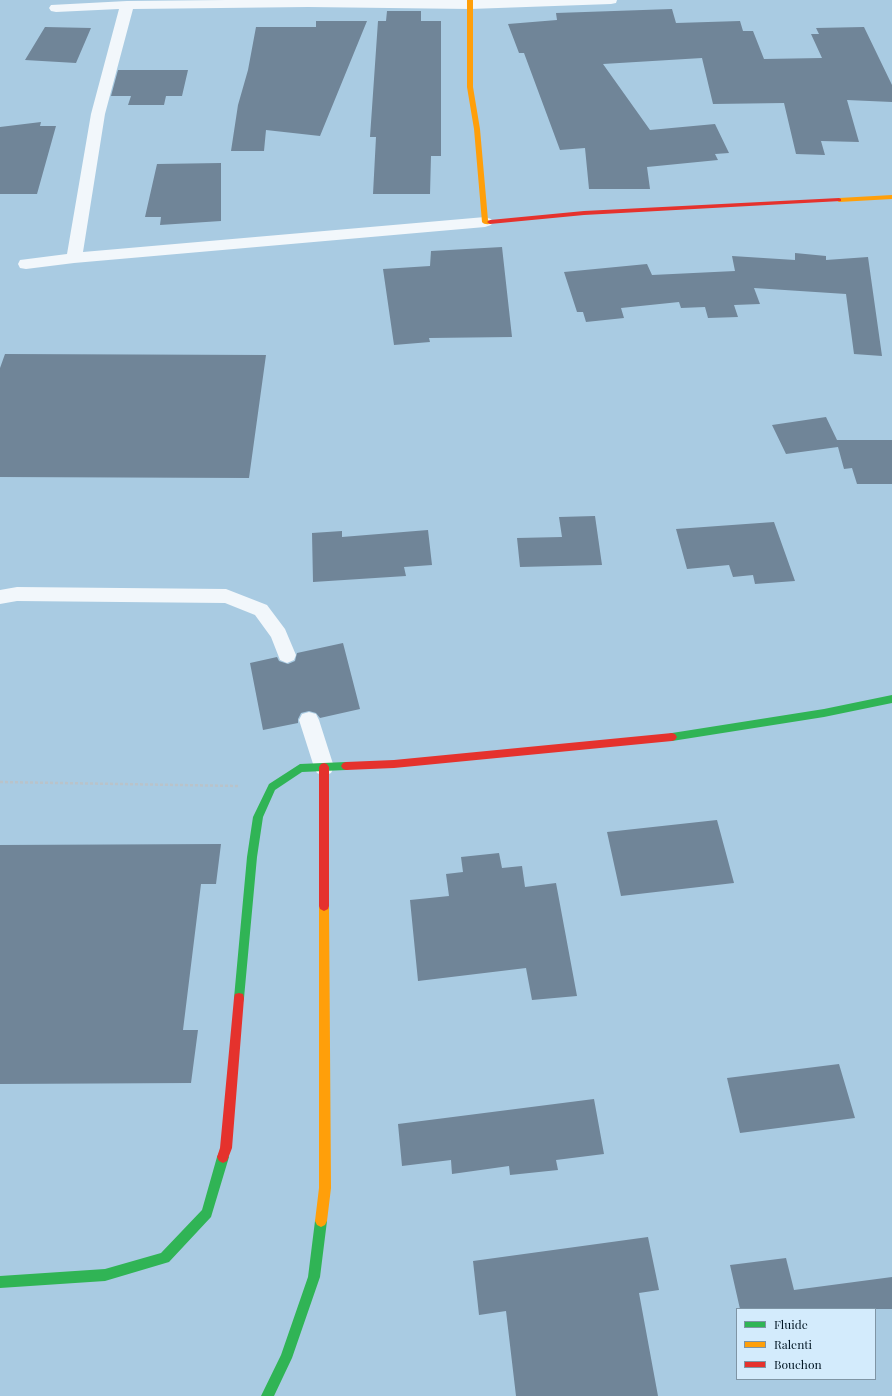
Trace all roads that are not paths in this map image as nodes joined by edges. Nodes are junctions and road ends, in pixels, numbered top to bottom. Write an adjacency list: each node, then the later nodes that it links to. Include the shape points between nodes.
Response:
1 (611, 0): 2 (street)
2 (470, 2): 3 (street); 6 (main road, via 470,87 477,129)
3 (127, 5): 4 (street); 7 (street, via 98,114)
4 (56, 8)
5 (892, 197): 6 (main road)
6 (485, 222): 7 (street)
7 (74, 258): 8 (street)
8 (26, 264)
9 (0, 597): 10 (lane, via 18,594 226,596 261,610 279,634)
10 (287, 655)
11 (892, 699): 13 (main road, via 824,713 654,740 394,764)
12 (309, 720): 13 (lane)
13 (324, 767): 14 (main road, via 300,768 272,787 258,817 252,857 226,1148 207,1213 165,1258 105,1275); 15 (main road, via 326,1188 314,1277 286,1358)
14 (0, 1282)
15 (267, 1396)

